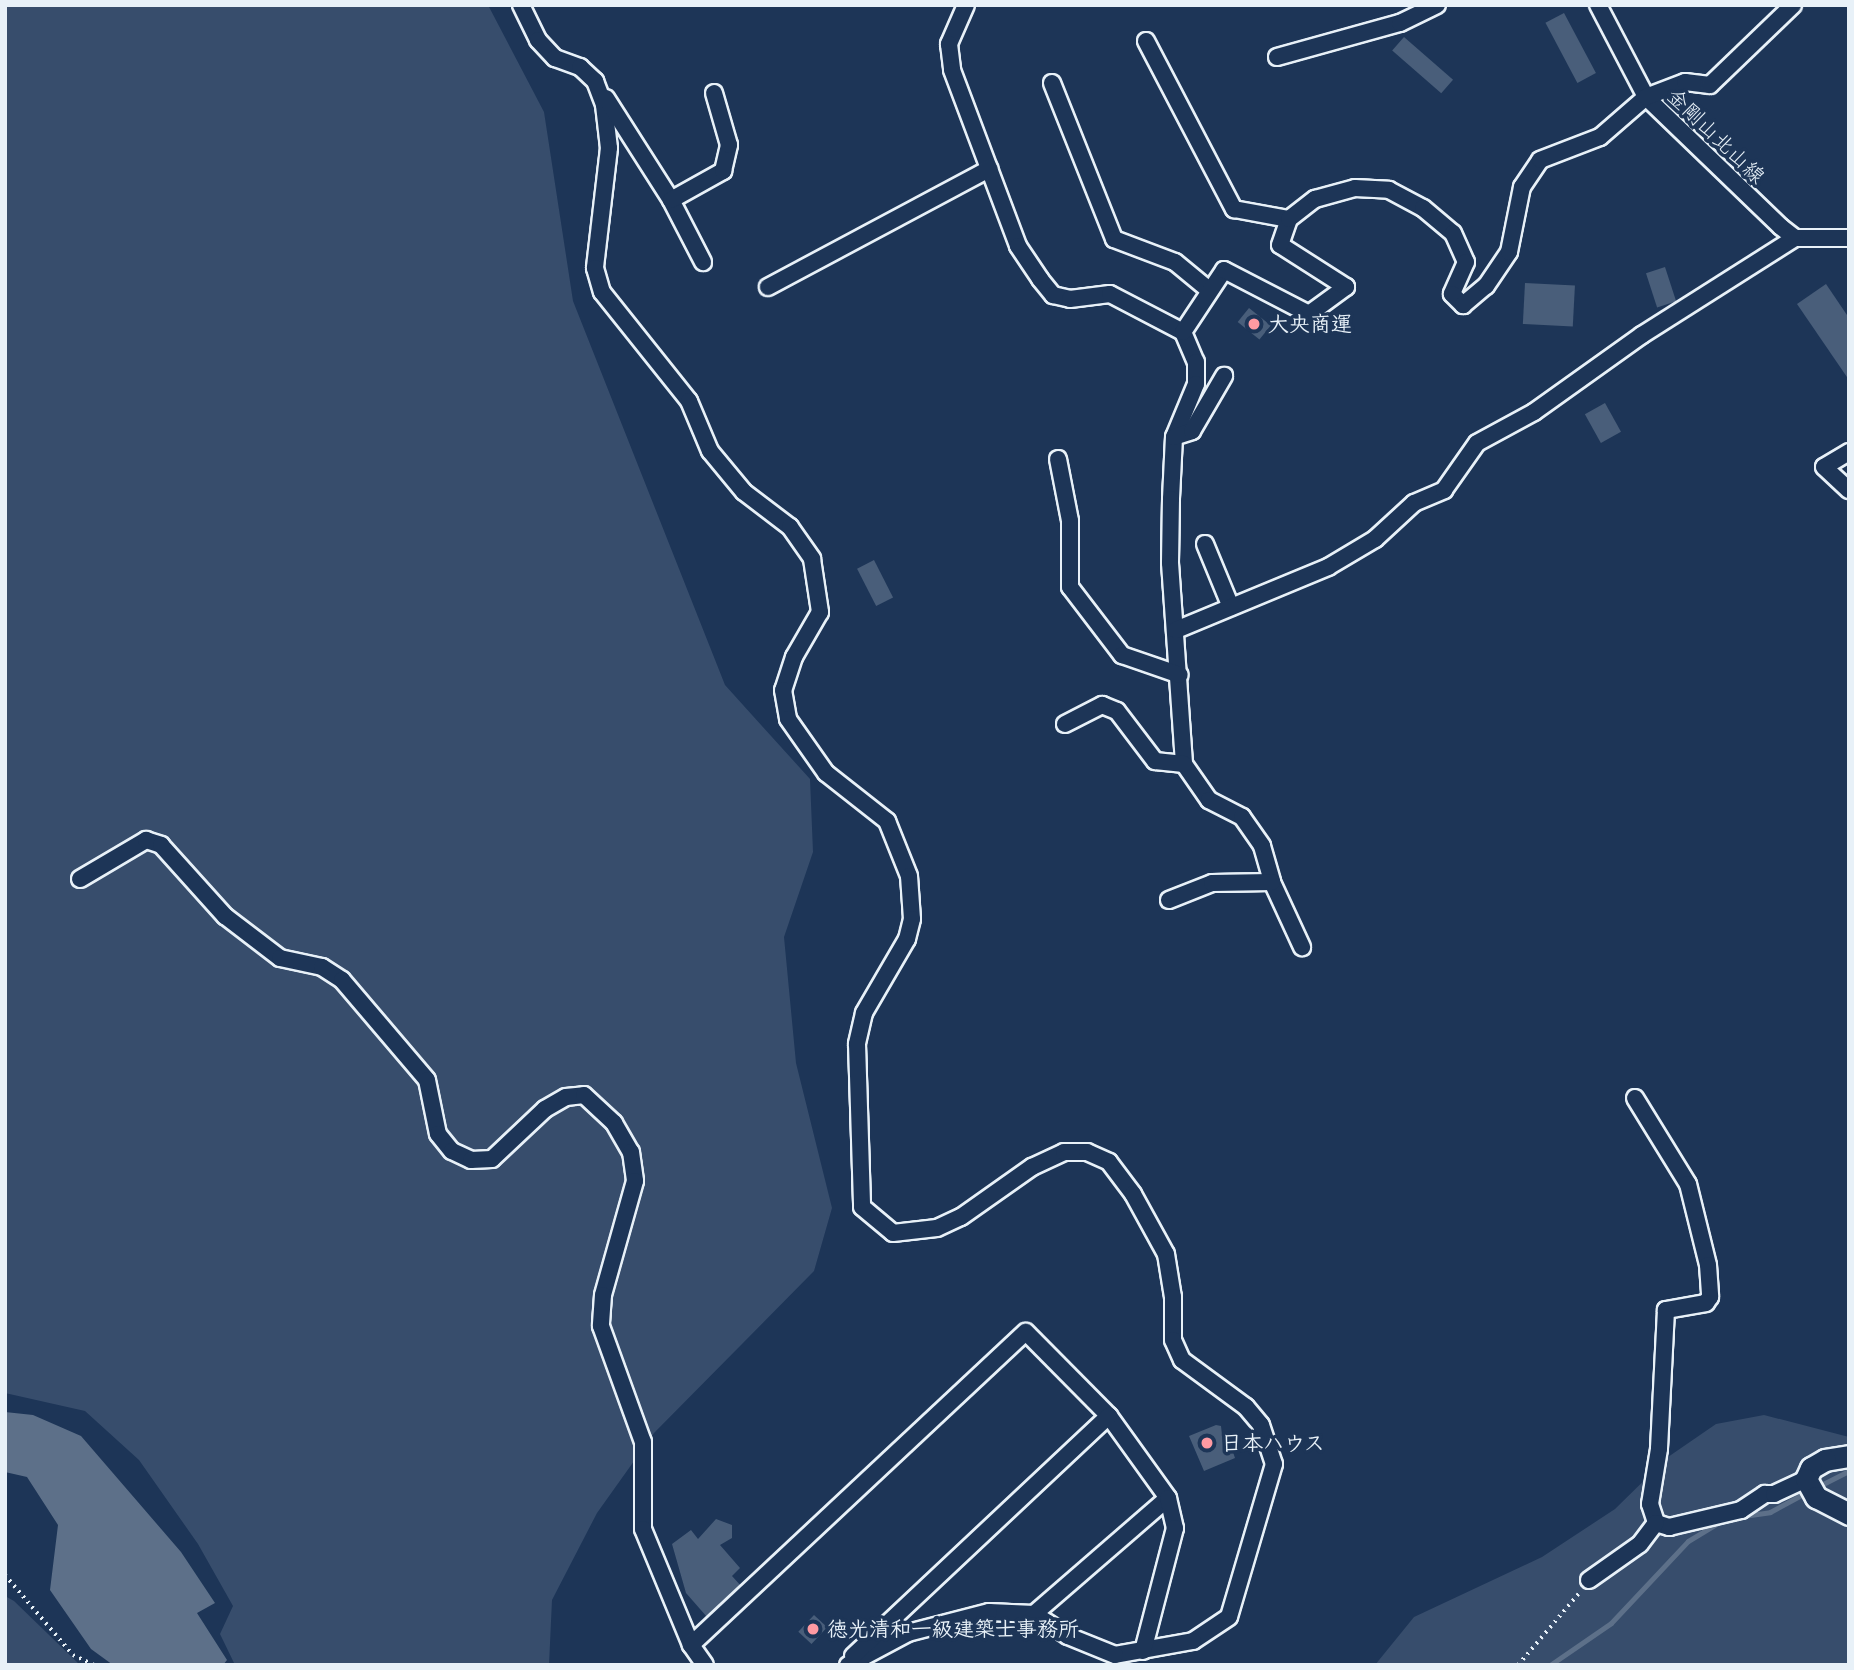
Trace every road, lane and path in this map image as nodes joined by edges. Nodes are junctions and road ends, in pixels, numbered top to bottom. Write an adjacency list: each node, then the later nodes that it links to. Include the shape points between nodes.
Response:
1 (521, 5): 8 (street, via 538,40 555,58 580,67)
2 (966, 5): 12 (street, via 949,44 952,70)
3 (1437, 5): 7 (street, via 1399,23)
4 (1598, 5): 11 (street, 金剛山北山線)
5 (1793, 5): 11 (street, via 1710,85 1685,82)
6 (1146, 41): 14 (street, via 1234,209)
7 (1277, 57)
8 (595, 81): 13 (street); 47 (street, via 604,105 609,148 595,268 602,292 689,401 710,451 744,492 790,527 812,559 820,612 794,657 783,690 788,719 826,773 887,821 909,876 912,919 907,939 869,1002 857,1044 862,1207 893,1233 937,1228 1063,1152 1087,1152 1109,1161 1166,1254 1174,1297 1173,1339 1182,1360 1246,1408 1270,1445 1274,1464 1229,1617 1192,1640)
9 (1052, 83): 19 (street, via 1114,239 1175,262)
10 (714, 93): 13 (street, via 729,145 723,171)
11 (1646, 97): 14 (street, via 1600,137 1540,160 1522,187 1508,252 1486,286 1463,305 1452,294 1465,262 1453,233 1423,208 1389,190 1354,188 1315,199); 16 (street, 金剛山北山線)
12 (989, 169): 18 (street); 20 (street, via 1018,246 1053,295 1070,299 1110,294)
13 (671, 200): 17 (street)
14 (1289, 219): 19 (street, via 1280,245 1346,287 1309,314 1224,270)
15 (1849, 238): 16 (street)
16 (1795, 239): 27 (street, via 1642,335 1534,412 1477,443 1444,490 1414,503 1375,539 1328,567)
17 (703, 262)
18 (768, 287)
19 (1209, 290): 20 (street)
20 (1183, 332): 22 (street, via 1196,362 1196,384)
21 (1224, 376): 22 (street, via 1192,431)
22 (1174, 437): 28 (street, via 1170,563)
23 (1849, 452): 25 (street, via 1824,467)
24 (1058, 459): 29 (street, via 1070,521 1070,587 1122,655)
25 (1849, 490)
26 (1205, 544): 27 (street)
27 (1231, 607): 28 (street)
28 (1176, 630): 29 (street)
29 (1180, 675): 31 (street)
30 (1065, 724): 31 (street, via 1102,705 1117,711 1154,761)
31 (1184, 764): 33 (street, via 1209,800 1242,817 1262,846)
32 (80, 879): 46 (street, via 146,840 161,845 225,916 279,958 322,967 342,980 427,1080 438,1134 452,1151 471,1160 492,1159 545,1110 566,1097 584,1096 614,1123 631,1152 635,1181 603,1296 601,1326 643,1442 643,1530)
33 (1272, 882): 34 (street, via 1212,883); 35 (street)
34 (1169, 900)
35 (1302, 947)
36 (1635, 1098): 42 (street, via 1688,1184 1708,1265 1710,1297 1706,1303 1666,1311 1659,1450 1650,1504)
37 (1109, 1416): 40 (street); 46 (street, via 1026,1332); 50 (street)
38 (1849, 1456): 39 (street, via 1825,1460 1811,1468)
39 (1806, 1479): 41 (street, via 1816,1497); 42 (street, via 1765,1494 1741,1510 1669,1527)
40 (1168, 1498): 45 (street); 47 (street, via 1175,1528)
41 (1849, 1514)
42 (1656, 1523): 44 (street, via 1640,1544)
43 (5, 1575): 48 (path, via 65,1646)
44 (1589, 1580): 51 (path)
45 (1034, 1614): 47 (street, via 1068,1636 1115,1655); 50 (street, via 959,1616 908,1633)
46 (691, 1646): 49 (street)
47 (1143, 1651)
48 (94, 1665)
49 (705, 1665)
50 (846, 1665)
51 (1518, 1665)

